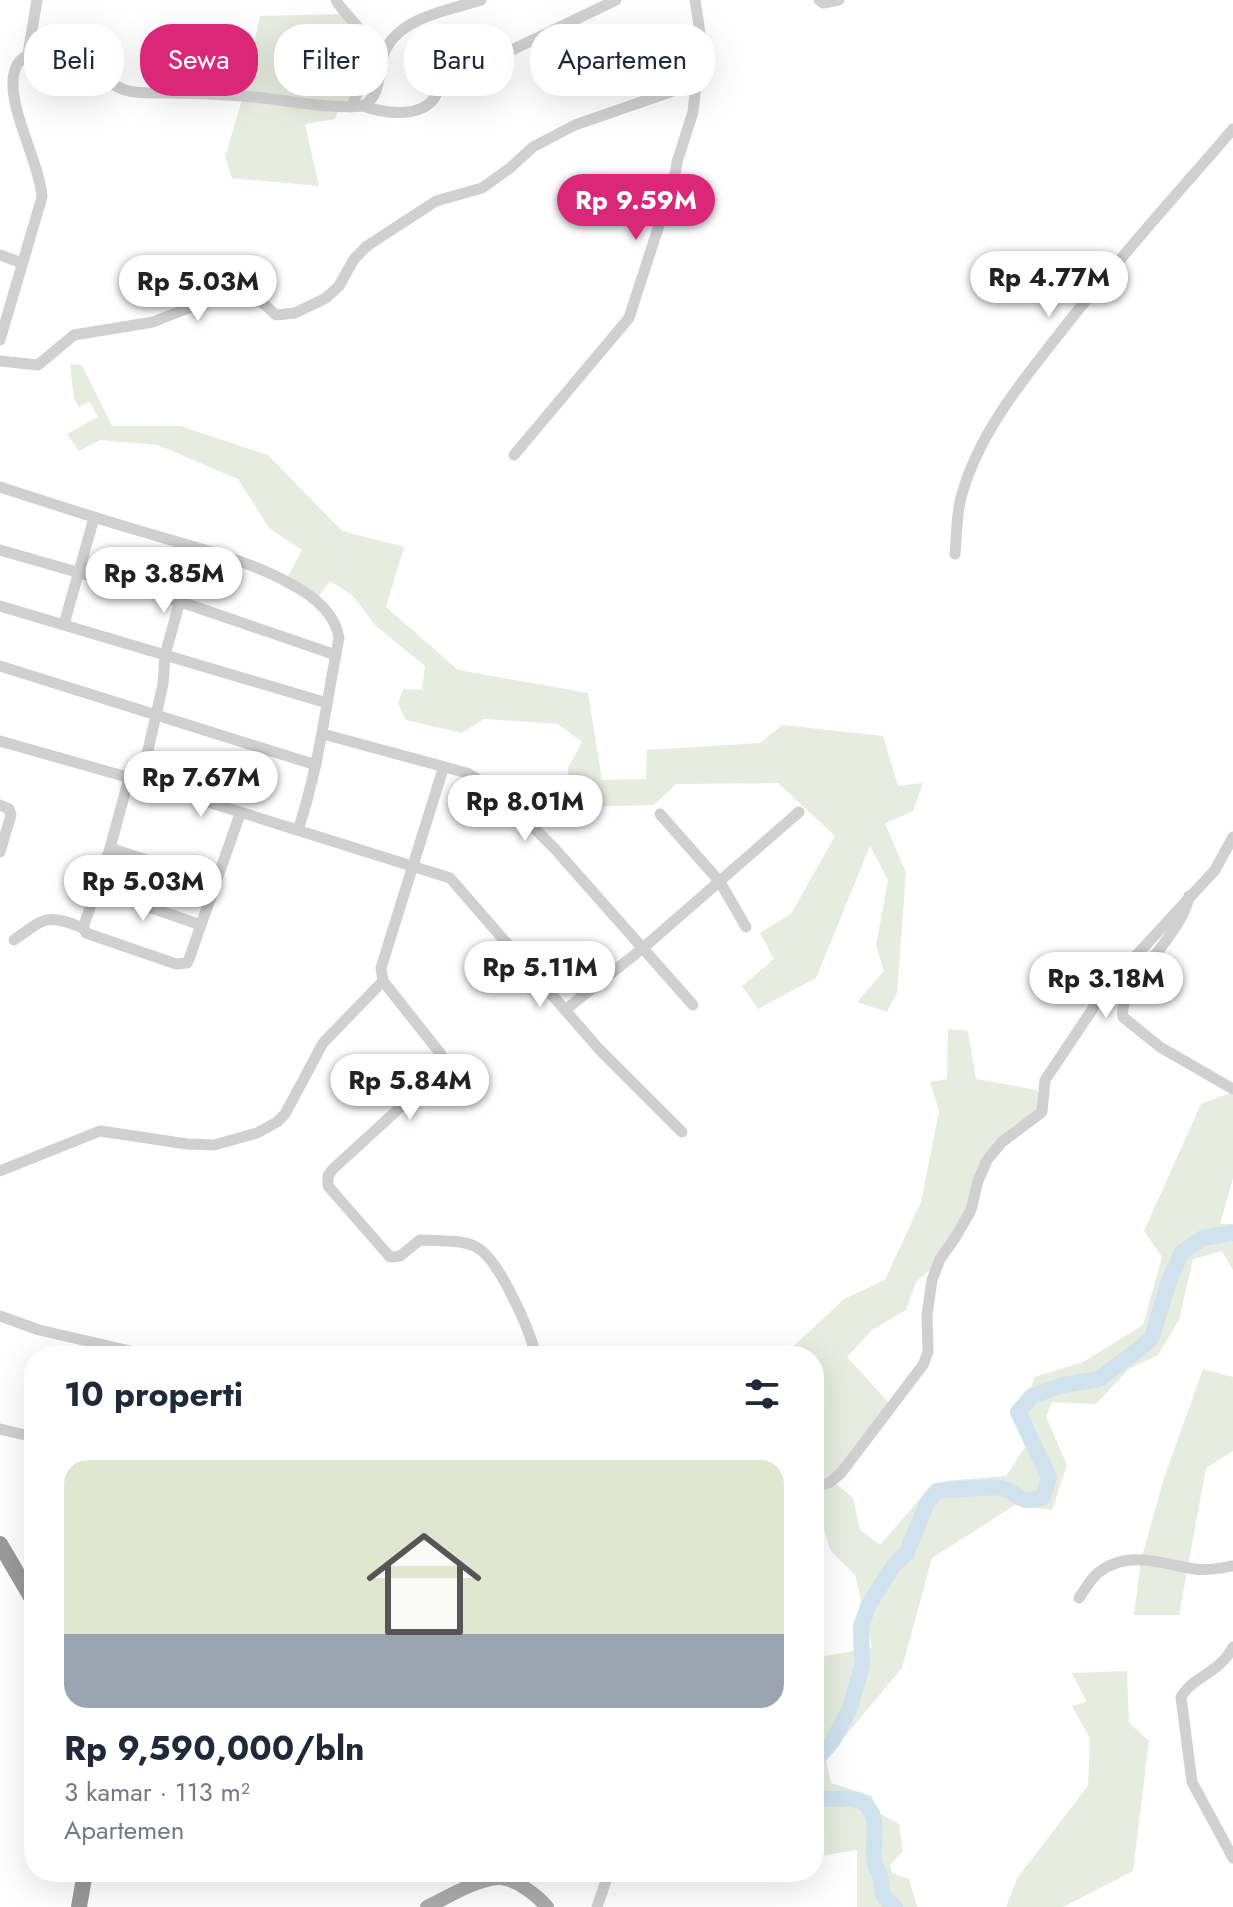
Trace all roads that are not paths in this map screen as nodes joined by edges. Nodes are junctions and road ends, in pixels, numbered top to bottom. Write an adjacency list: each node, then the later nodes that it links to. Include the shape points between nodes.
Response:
1 (37, 0): 8 (street)
2 (336, 0): 14 (street, via 367,46)
3 (481, 0): 14 (street, via 423,19 397,35 383,56 376,95)
4 (616, 0): 14 (street, via 441,84 431,104 382,113)
5 (695, 0): 9 (street)
6 (819, 0): 7 (street)
7 (839, 0)
8 (33, 24)
9 (699, 24)
10 (24, 58): 17 (street, via 13,83 42,197)
11 (124, 90): 14 (street)
12 (659, 96): 19 (street, via 575,125 533,147 482,188 425,207 358,253 339,286 310,307 276,315 252,293 237,289 153,322 74,335 38,365)
13 (695, 96): 20 (street, via 672,195 629,318)
14 (357, 107)
15 (1233, 129): 25 (street, via 1090,296 1000,415 961,495)
16 (0, 255): 17 (street)
17 (22, 263): 18 (street)
18 (0, 340)
19 (0, 361)
20 (514, 455)
21 (0, 487): 22 (street)
22 (94, 518): 23 (street); 26 (street)
23 (195, 547): 27 (street); 31 (street, via 278,577 309,596 334,619)
24 (0, 550): 26 (street)
25 (955, 554)
26 (80, 573): 27 (street); 29 (street)
27 (178, 601): 30 (street); 31 (street)
28 (0, 606): 29 (street)
29 (64, 624): 30 (street)
30 (165, 655): 33 (street); 34 (street)
31 (336, 655): 33 (street)
32 (0, 666): 34 (street)
33 (327, 703): 35 (street)
34 (156, 714): 37 (street); 39 (street)
35 (323, 734): 37 (street); 38 (street)
36 (0, 741): 39 (street)
37 (316, 765): 44 (street)
38 (443, 769): 48 (street); 57 (street, via 467,773 497,791)
39 (135, 779): 42 (street); 46 (street)
40 (0, 805): 47 (street, via 11,815)
41 (799, 812): 49 (street)
42 (240, 814): 44 (street); 50 (street)
43 (660, 814): 49 (street)
44 (298, 830): 48 (street)
45 (1233, 837): 52 (street, via 1215,870)
46 (110, 848): 50 (street); 51 (street)
47 (0, 852)
48 (411, 866): 58 (street, via 382,964); 62 (street, via 439,872 458,885)
49 (720, 882): 54 (street); 57 (street)
50 (216, 883): 53 (street)
51 (96, 889): 53 (street); 55 (street)
52 (1189, 896): 59 (street, via 1168,941); 60 (street)
53 (201, 925): 55 (street, via 187,963 182,964)
54 (746, 927)
55 (83, 928): 56 (street, via 53,918)
56 (14, 940)
57 (643, 948): 61 (street); 62 (street)
58 (383, 981): 65 (street, via 323,1043 285,1114 257,1133 205,1145 100,1131); 68 (street, via 440,1053 443,1065 333,1169 328,1186 390,1257 400,1256 420,1240 476,1247 491,1261 515,1302)
59 (1131, 988): 60 (street); 63 (street, via 1123,1017 1160,1047)
60 (1097, 998): 71 (street, via 1045,1080 1042,1112 987,1160 971,1210 940,1259 932,1280 923,1365 841,1473)
61 (693, 1005)
62 (565, 1010): 64 (street)
63 (1233, 1089)
64 (682, 1132)
65 (0, 1171)
66 (0, 1316): 67 (street)
67 (98, 1346)
68 (532, 1346)
69 (0, 1429): 70 (street)
70 (24, 1435)
71 (824, 1484)
72 (0, 1544): 74 (highway)
73 (1233, 1566): 75 (street, via 1197,1569 1121,1561 1095,1575)
74 (24, 1585)
75 (1079, 1598)
76 (1233, 1647): 77 (street, via 1224,1662 1181,1697 1192,1782)
77 (1233, 1858)
78 (83, 1882): 82 (highway)
79 (486, 1882): 83 (main road)
80 (512, 1882): 84 (main road)
81 (606, 1882): 85 (street)
82 (79, 1907)
83 (427, 1907)
84 (547, 1907)
85 (597, 1907)

